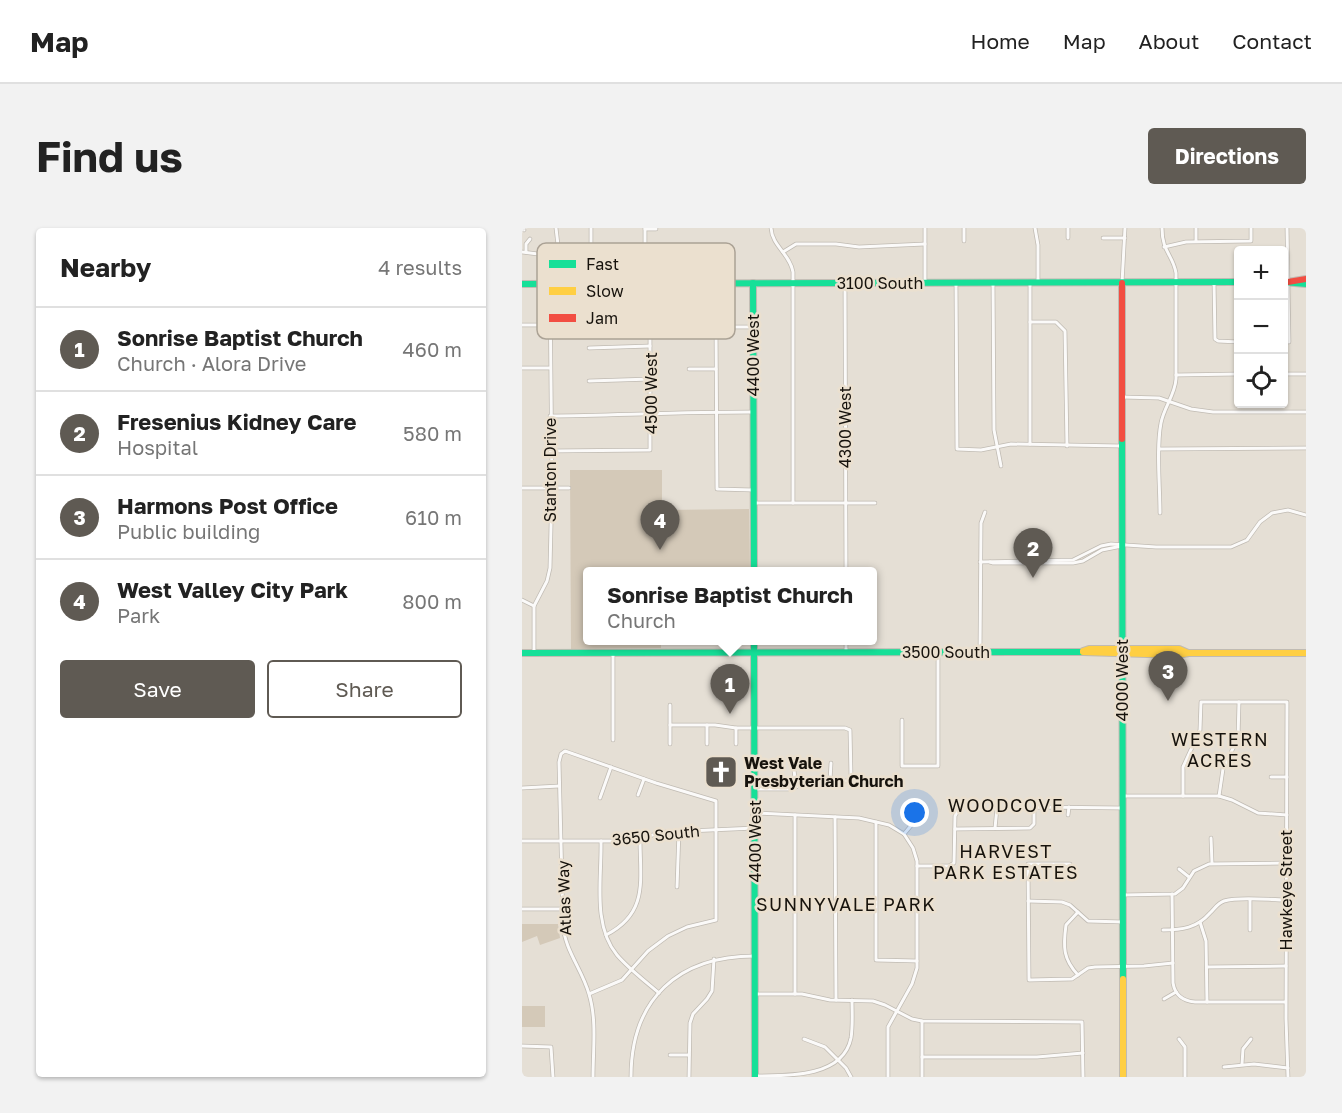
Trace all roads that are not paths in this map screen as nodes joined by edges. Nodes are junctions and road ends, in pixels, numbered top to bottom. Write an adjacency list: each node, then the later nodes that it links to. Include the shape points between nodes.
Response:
1 (556, 228): 20 (street)
2 (771, 228): 25 (street, via 773,240)
3 (925, 228): 21 (street)
4 (964, 228): 18 (street)
5 (1035, 228): 38 (street)
6 (1068, 228): 14 (street)
7 (1125, 228): 16 (street)
8 (1162, 228): 23 (street)
9 (1196, 228): 19 (street)
10 (1251, 228): 19 (street, via 1251,241)
11 (1287, 228): 22 (street)
12 (645, 229): 13 (street)
13 (656, 229)
14 (1068, 238)
15 (1103, 238): 16 (street)
16 (1125, 238): 39 (street)
17 (530, 239): 24 (street)
18 (964, 241)
19 (1196, 241): 23 (street)
20 (558, 243)
21 (925, 244): 25 (street, via 796,244); 34 (street)
22 (1287, 246)
23 (1164, 247): 27 (street, via 1175,267)
24 (524, 252)
25 (783, 252): 32 (street, via 792,264)
26 (1306, 279): 30 (main road)
27 (1177, 282): 28 (main road, 3100 South); 39 (main road, 3100 South); 61 (street)
28 (1214, 282): 29 (main road, 3100 South); 50 (street, via 1215,340)
29 (1234, 282)
30 (1288, 282)
31 (1288, 282): 42 (main road)
32 (793, 283): 33 (main road, 3100 South); 41 (main road, 3100 South); 84 (street)
33 (845, 283): 34 (main road, 3100 South); 85 (street, 4300 West)
34 (925, 283): 35 (main road, 3100 South)
35 (956, 283): 36 (main road, 3100 South); 74 (street, via 957,449)
36 (993, 283): 37 (main road, 3100 South); 74 (street, via 993,426)
37 (1030, 283): 38 (main road, 3100 South); 43 (street)
38 (1038, 283): 39 (main road, 3100 South)
39 (1122, 283): 64 (main road, 4000 West)
40 (735, 284): 41 (main road, 3100 South)
41 (753, 284): 46 (main road, 4400 West)
42 (1306, 284)
43 (1030, 322): 71 (street); 72 (street, via 1056,322 1066,336)
44 (1288, 322): 51 (street)
45 (735, 327): 46 (street)
46 (753, 327): 68 (main road, 4400 West)
47 (550, 339): 55 (street, Stanton Drive)
48 (650, 339): 52 (street, 4500 West)
49 (716, 339): 57 (street)
50 (1234, 342)
51 (1288, 342)
52 (650, 346): 53 (street); 62 (street, 4500 West)
53 (589, 348)
54 (522, 368): 55 (street)
55 (550, 368): 70 (street, Stanton Drive)
56 (689, 369): 57 (street)
57 (716, 369): 67 (street)
58 (1234, 374): 61 (street)
59 (1288, 374): 60 (street)
60 (1306, 374)
61 (1176, 375): 65 (street)
62 (651, 379): 63 (street); 66 (street, 4500 West)
63 (589, 381)
64 (1122, 397): 65 (street); 73 (main road, 4000 West)
65 (1169, 401): 69 (street, via 1213,412); 75 (street, via 1161,421)
66 (651, 412): 67 (street); 70 (street); 77 (street, 4500 West, via 650,450)
67 (716, 412): 68 (street); 82 (street, via 717,489)
68 (753, 412): 82 (main road, 4400 West)
69 (1306, 412)
70 (550, 416): 77 (street, Stanton Drive)
71 (1030, 444): 72 (street); 74 (street)
72 (1067, 446): 73 (street)
73 (1122, 446): 90 (main road, 4000 West)
74 (997, 447): 78 (street)
75 (1160, 448): 76 (street); 88 (street)
76 (1306, 448)
77 (550, 451): 80 (street, Stanton Drive)
78 (1001, 466)
79 (522, 488): 80 (street)
80 (552, 488): 81 (street); 95 (street, Stanton Drive, via 550,571)
81 (569, 488)
82 (753, 490): 83 (main road, 4400 West)
83 (753, 503): 84 (street); 92 (main road, 4400 West)
84 (793, 503): 85 (street)
85 (846, 503): 86 (street); 93 (street, 4300 West)
86 (875, 503)
87 (985, 512): 91 (street, via 981,521)
88 (1160, 513)
89 (1306, 515): 90 (street, via 1288,510 1272,513 1247,540 1231,547)
90 (1122, 546): 91 (street, via 1073,563); 102 (main road, 4000 West)
91 (980, 562): 101 (street)
92 (754, 567)
93 (846, 567)
94 (522, 600): 95 (street)
95 (534, 606): 104 (street, Stanton Drive)
96 (754, 645): 98 (main road, 4400 West)
97 (846, 645): 99 (street)
98 (754, 652): 99 (main road, 3500 South); 105 (main road, 3500 South); 113 (main road, 4400 West)
99 (846, 652): 100 (main road, 3500 South)
100 (938, 652): 101 (main road, 3500 South); 109 (street, via 938,766 902,766)
101 (980, 652): 102 (main road, 3500 South)
102 (1122, 652): 106 (main road, 3500 South); 130 (main road, 4000 West)
103 (522, 653): 104 (main road, 3500 South)
104 (534, 653): 105 (main road, 3500 South)
105 (612, 653): 114 (street)
106 (1306, 653)
107 (1239, 702): 122 (street, Hawkeye Street, via 1287,702); 131 (street, via 1202,702 1200,730 1184,767); 132 (street, via 1236,745 1223,769)
108 (670, 705): 110 (street)
109 (902, 720)
110 (670, 725): 111 (street); 115 (street)
111 (707, 725): 112 (street); 116 (street)
112 (736, 728): 113 (street); 117 (street)
113 (754, 728): 124 (street, via 848,728 850,777 847,782); 128 (main road, 4400 West)
114 (613, 740)
115 (670, 744)
116 (707, 744)
117 (736, 744)
118 (831, 763): 124 (street)
119 (797, 764): 126 (street)
120 (611, 767): 123 (street); 125 (street, Atlas Way, via 563,752); 133 (street)
121 (1271, 777): 122 (street)
122 (1287, 777): 141 (street, Hawkeye Street)
123 (644, 779): 129 (street); 148 (street, via 716,801)
124 (830, 781): 126 (street, via 809,780)
125 (559, 786): 127 (street); 154 (street, Atlas Way)
126 (796, 787): 128 (street)
127 (522, 788)
128 (755, 789): 138 (main road, 4400 West)
129 (638, 795)
130 (1122, 796): 131 (street); 136 (main road, 4000 West)
131 (1183, 796): 132 (street)
132 (1219, 796): 141 (street, via 1258,813)
133 (600, 798)
134 (1069, 807): 136 (street); 142 (street); 146 (street, via 1036,807 1031,827)
135 (997, 808): 146 (street)
136 (1122, 808): 164 (main road, 4000 West)
137 (958, 809): 147 (street)
138 (755, 813): 140 (street); 145 (main road, 4400 West)
139 (917, 813): 150 (street)
140 (795, 815): 143 (street); 190 (street)
141 (1287, 815): 156 (street, Hawkeye Street)
142 (1068, 816)
143 (835, 817): 144 (street); 192 (street)
144 (876, 822): 150 (street); 179 (street, via 876,960)
145 (755, 828): 148 (street, 3650 South); 177 (main road, 4400 West)
146 (995, 828): 147 (street)
147 (955, 829): 159 (street, via 953,865)
148 (716, 830): 149 (street, 3650 South); 184 (street, via 716,920 668,936)
149 (679, 831): 151 (street, 3650 South); 162 (street)
150 (904, 834): 159 (street, via 914,848)
151 (640, 838): 155 (street, 3650 South); 176 (street, via 636,906 624,924)
152 (1211, 838): 158 (street)
153 (522, 841): 154 (street, 3650 South)
154 (561, 841): 155 (street, 3650 South); 169 (street, Atlas Way)
155 (601, 841): 176 (street, via 601,915)
156 (1286, 863): 158 (street); 166 (street, Hawkeye Street)
157 (1070, 864): 167 (street, via 1028,864)
158 (1212, 864): 161 (street, via 1199,867)
159 (917, 866): 179 (street)
160 (1179, 869): 161 (street)
161 (1189, 877): 163 (street, via 1183,888)
162 (677, 886)
163 (1172, 894): 164 (street); 174 (street)
164 (1123, 895): 171 (main road, 4000 West)
165 (1250, 900): 166 (street); 172 (street, via 1222,902); 175 (street)
166 (1286, 900): 182 (street, Hawkeye Street)
167 (1028, 901): 170 (street, via 1062,902); 185 (street, via 1029,980 1069,980)
168 (522, 909): 169 (street)
169 (563, 909): 188 (street, Atlas Way, via 567,946)
170 (1078, 912): 171 (street, via 1091,922); 185 (street, via 1065,931 1066,960)
171 (1123, 922): 181 (main road, 4000 West)
172 (1200, 922): 174 (street); 183 (street, via 1206,938)
173 (1163, 930): 174 (street)
174 (1173, 930): 180 (street)
175 (1250, 930)
176 (606, 935): 184 (street)
177 (755, 956): 178 (street); 189 (main road, 4400 West)
178 (714, 959): 187 (street, via 684,972); 204 (street, via 712,991 690,1023)
179 (917, 961): 196 (street, via 914,980)
180 (1173, 963): 181 (street); 186 (street)
181 (1123, 966): 185 (street, via 1088,968); 219 (main road, 4000 West)
182 (1286, 966): 183 (street); 195 (street, Hawkeye Street)
183 (1207, 967): 194 (street)
184 (632, 969): 187 (street); 188 (street, via 616,984)
185 (1078, 975)
186 (1176, 992): 191 (street); 194 (street, via 1187,1001)
187 (659, 993): 212 (street, via 635,1036)
188 (589, 994): 211 (street, Atlas Way)
189 (755, 994): 190 (street); 214 (main road, 4400 West)
190 (795, 994): 192 (street)
191 (1164, 999)
192 (836, 1000): 193 (street)
193 (852, 1000): 196 (street, via 873,1001); 206 (street, via 851,1038)
194 (1207, 1002): 195 (street)
195 (1286, 1002): 209 (street, Hawkeye Street)
196 (897, 1011): 197 (street); 216 (street, via 888,1030)
197 (922, 1021): 202 (street, via 1082,1022); 205 (street)
198 (804, 1039): 206 (street, via 822,1044)
199 (1179, 1039): 220 (street, via 1185,1047)
200 (1251, 1039): 207 (street, via 1242,1050)
201 (522, 1046): 210 (street, via 551,1047)
202 (1083, 1053): 205 (street); 218 (street)
203 (670, 1055): 204 (street)
204 (689, 1055): 213 (street)
205 (922, 1057): 217 (street)
206 (840, 1061): 214 (street, via 816,1075); 215 (street)
207 (1242, 1065): 208 (street); 209 (street)
208 (1224, 1067)
209 (1288, 1068): 221 (street, Hawkeye Street)
210 (553, 1077)
211 (593, 1077)
212 (631, 1077)
213 (689, 1077)
214 (755, 1077)
215 (851, 1077)
216 (888, 1077)
217 (922, 1077)
218 (1083, 1077)
219 (1123, 1077)
220 (1185, 1077)
221 (1288, 1077)

